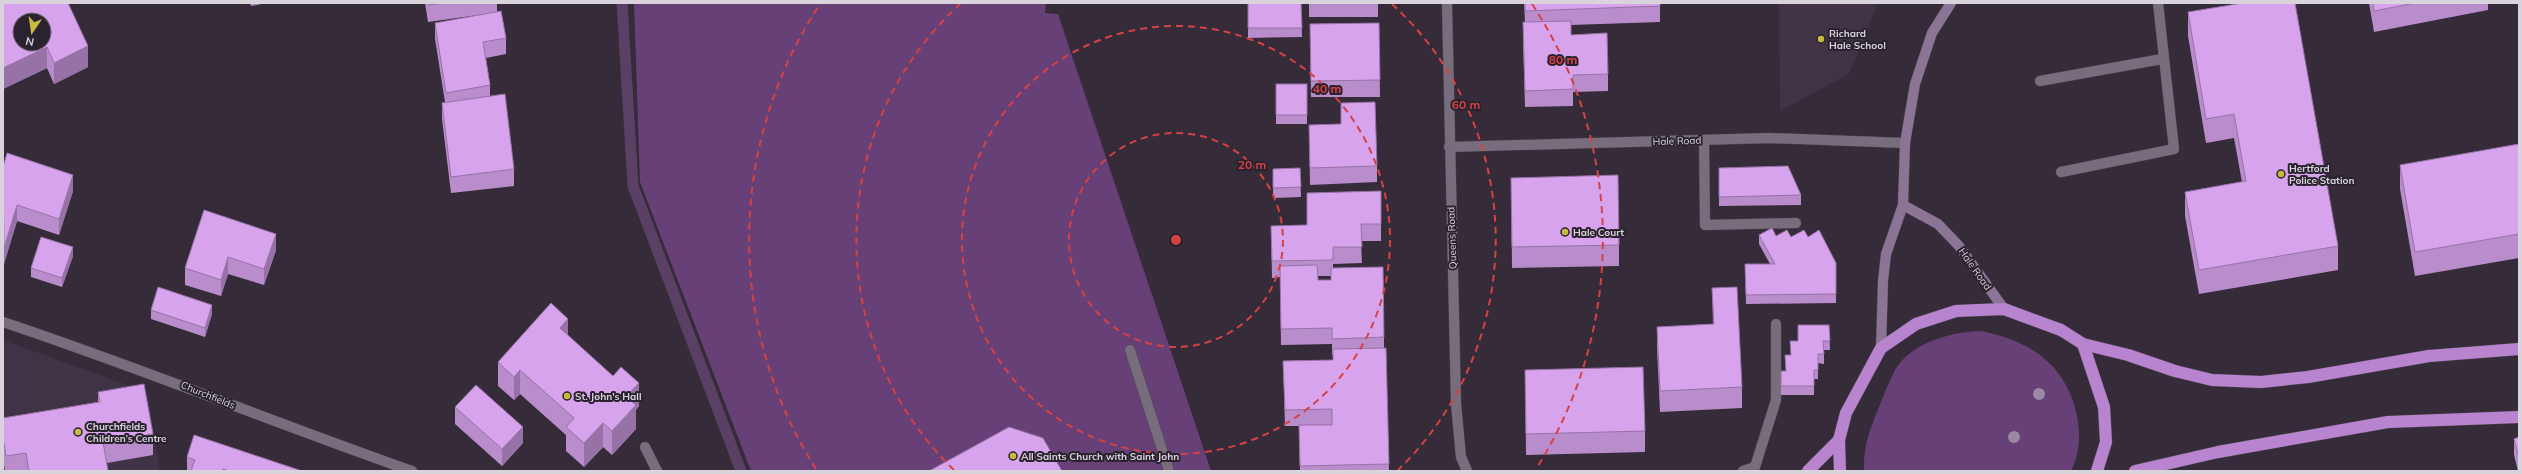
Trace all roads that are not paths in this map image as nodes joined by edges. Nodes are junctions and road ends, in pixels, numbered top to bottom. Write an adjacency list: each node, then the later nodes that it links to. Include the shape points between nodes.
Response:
1 (1448, 3): 8 (street, Queens Road)
2 (1951, 3): 7 (main road, via 1932,33 1915,84)
3 (2158, 3): 4 (street)
4 (2162, 59): 5 (street); 9 (street, via 2174,150)
5 (2040, 81)
6 (1704, 140): 7 (street, Hale Road, via 1769,138); 8 (street, Hale Road); 11 (street, via 1705,225)
7 (1904, 143): 10 (main road)
8 (1450, 147): 25 (street, Queens Road, via 1456,404 1461,457)
9 (2061, 172)
10 (1903, 205): 12 (main road, Hale Road, via 1938,224 1959,246); 16 (main road, via 1886,254)
11 (1796, 223)
12 (2004, 310): 15 (highway, via 2060,330); 16 (highway, via 1956,311 1916,324)
13 (3, 322): 22 (street, Churchfields, via 181,384 294,430)
14 (1776, 324): 26 (street, via 1776,400 1755,467)
15 (2083, 344): 17 (highway, via 2128,354 2174,371 2212,380 2261,382 2308,377 2430,356); 29 (highway, via 2104,407 2106,442)
16 (1881, 348): 20 (highway, via 1846,413)
17 (2519, 349)
18 (1130, 350): 24 (street)
19 (2519, 417): 30 (highway, via 2388,422 2218,452)
20 (1839, 440): 27 (highway); 28 (highway)
21 (645, 447): 23 (street)
22 (412, 471)
23 (657, 471)
24 (1169, 471)
25 (1467, 471)
26 (1743, 471)
27 (1808, 471)
28 (1840, 471)
29 (2097, 471)
30 (2135, 471)

